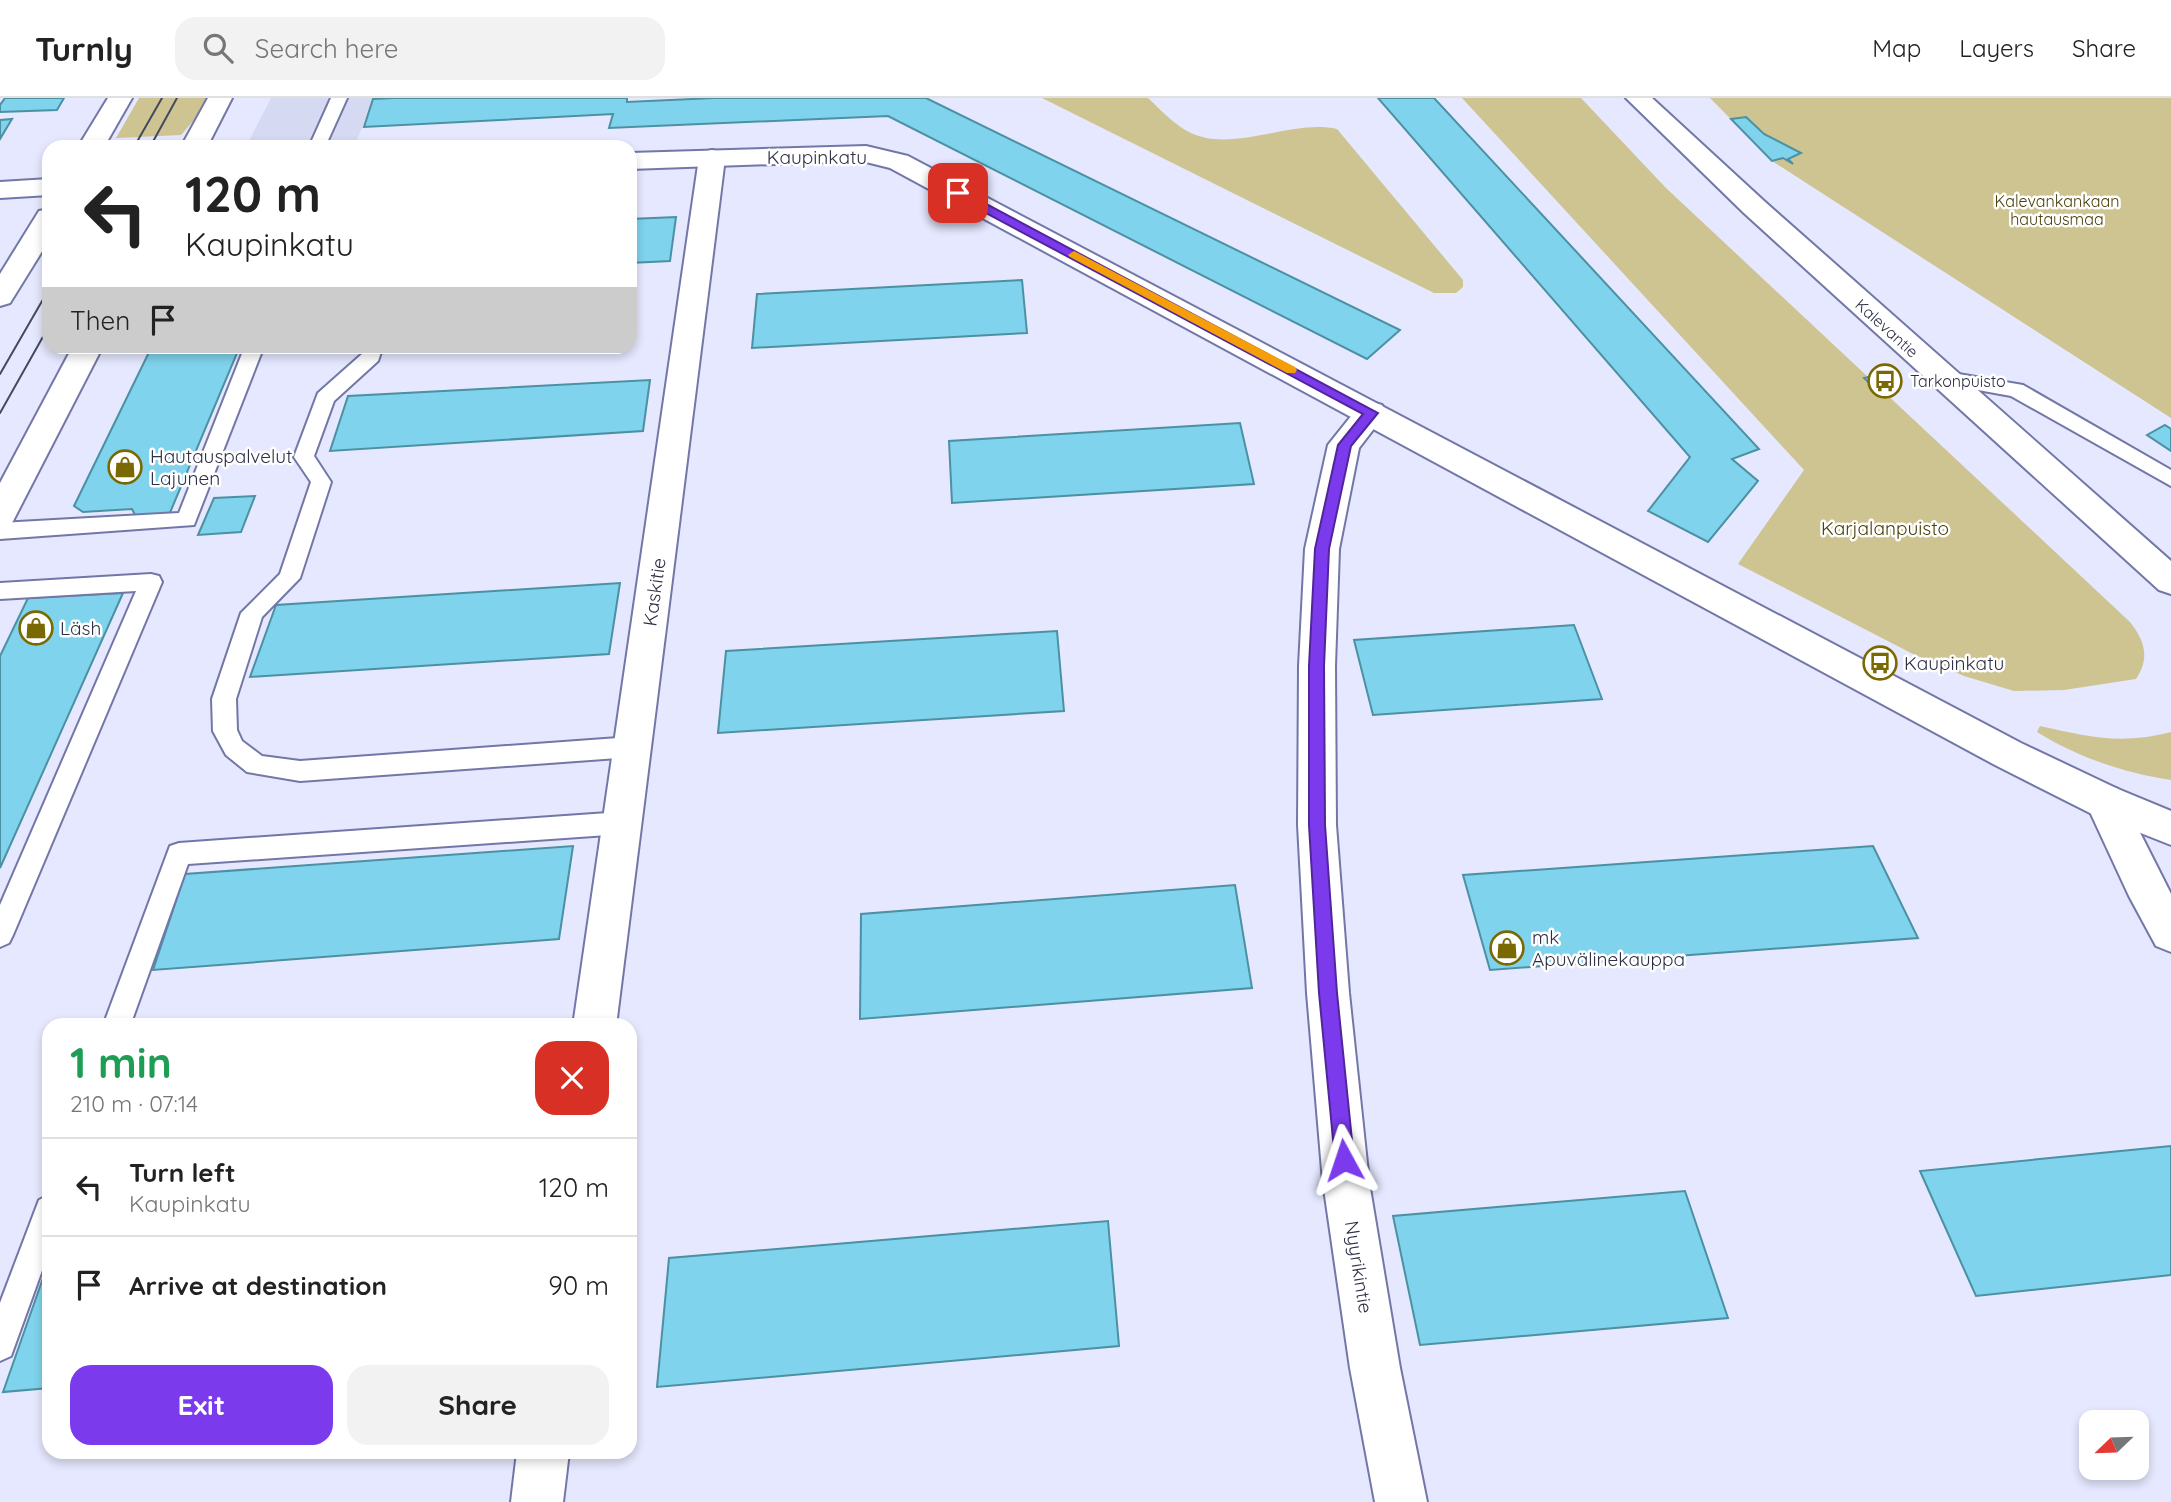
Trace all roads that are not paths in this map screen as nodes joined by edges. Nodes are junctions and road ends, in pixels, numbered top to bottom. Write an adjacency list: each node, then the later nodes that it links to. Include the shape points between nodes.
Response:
1 (120, 98): 5 (street)
2 (220, 98): 6 (street)
3 (339, 98): 7 (lane)
4 (1638, 98): 17 (street, Kalevantie)
5 (95, 140)
6 (198, 140)
7 (320, 140)
8 (712, 158): 9 (street, Kaupinkatu); 18 (street, Kaupinkatu, via 866,154 899,162); 24 (street, Kaskitie)
9 (637, 162)
10 (42, 187): 11 (street)
11 (0, 190)
12 (42, 228): 13 (street)
13 (0, 297)
14 (84, 354): 20 (street)
15 (252, 354): 21 (lane, via 187,520)
16 (372, 354): 24 (lane, via 325,398 304,457 321,482 289,578 252,613 224,699 225,731 234,748 256,765 300,771)
17 (1941, 377): 19 (lane, via 2015,390); 22 (street, Kalevantie)
18 (1371, 413): 26 (street, Kaupinkatu, via 1881,687); 37 (street, Nyyrikintie, via 1344,445 1322,549 1317,825 1346,1182)
19 (2171, 479)
20 (0, 514)
21 (0, 531)
22 (2171, 581)
23 (0, 591): 30 (lane, via 151,582)
24 (632, 747): 27 (street, Kaskitie)
25 (2171, 799): 26 (street, Kaupinkatu)
26 (2104, 801): 28 (street, Kaupinkatu); 29 (street)
27 (622, 824): 31 (lane, via 178,853); 32 (street, Kaskitie)
28 (2171, 828)
29 (2171, 933)
30 (0, 936)
31 (119, 1018)
32 (595, 1018)
33 (42, 1236): 34 (lane)
34 (0, 1345)
35 (542, 1459): 36 (street)
36 (537, 1502)
37 (1401, 1502)

